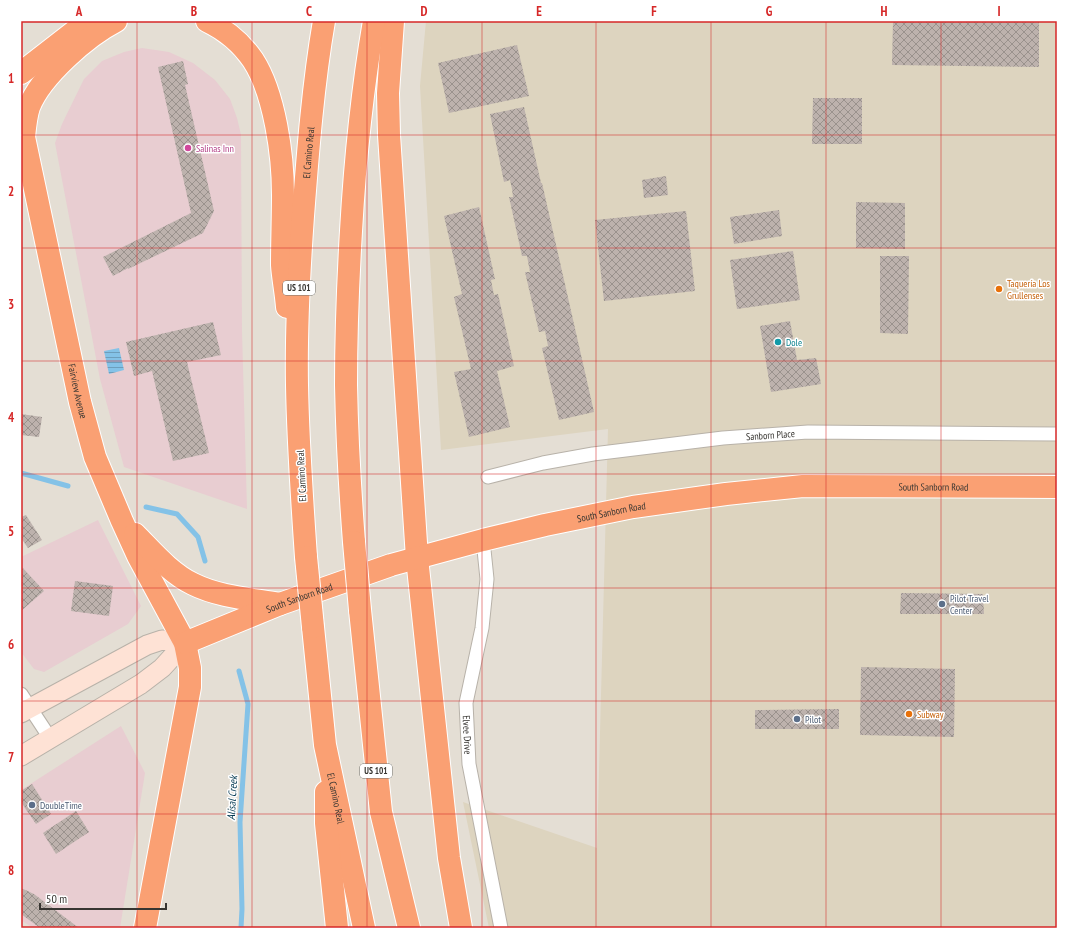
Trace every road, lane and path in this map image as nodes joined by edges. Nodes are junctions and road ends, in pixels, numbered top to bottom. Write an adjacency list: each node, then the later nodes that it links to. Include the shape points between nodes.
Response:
1 (88, 21): 7 (highway)
2 (116, 21): 8 (highway, via 82,44 49,76 34,96)
3 (207, 21): 10 (highway, via 234,38 253,61 265,85 273,116 283,188 282,266)
4 (324, 21): 10 (highway, El Camino Real / US 101, via 307,166 299,275)
5 (374, 21): 26 (highway, US 101, bridge, via 355,172 348,278 346,384 349,464 360,610 380,806)
6 (393, 21): 16 (highway, via 388,93 389,136)
7 (21, 73)
8 (22, 130): 9 (highway, Fairview Avenue)
9 (27, 187): 14 (highway, Fairview Avenue, via 95,457)
10 (297, 384): 21 (highway, El Camino Real / US 101, bridge, via 306,557)
11 (1057, 434): 12 (street, Sanborn Place, via 808,432 723,438 586,455)
12 (488, 477)
13 (1057, 487): 15 (highway, South Sanborn Road, via 803,486 633,507)
14 (122, 521): 17 (highway, via 162,562 192,584 222,594); 18 (highway, Fairview Avenue)
15 (483, 540): 16 (highway, South Sanborn Road); 28 (street, Elvee Drive, via 487,579 482,628 466,703 469,764)
16 (417, 558): 17 (highway, South Sanborn Road); 27 (highway, via 449,858)
17 (280, 604): 18 (highway, South Sanborn Road)
18 (185, 643): 19 (main road, South Sanborn Road, via 162,640); 20 (main road, South Sanborn Road, via 162,668 141,684); 23 (highway, Fairview Avenue, via 190,668 190,686)
19 (24, 705): 20 (street)
20 (50, 738): 22 (main road, South Sanborn Road)
21 (325, 745): 24 (highway, via 326,823); 25 (highway, El Camino Real / US 101)
22 (21, 756)
23 (145, 928)
24 (337, 928)
25 (364, 928)
26 (410, 928)
27 (461, 928)
28 (501, 928)

